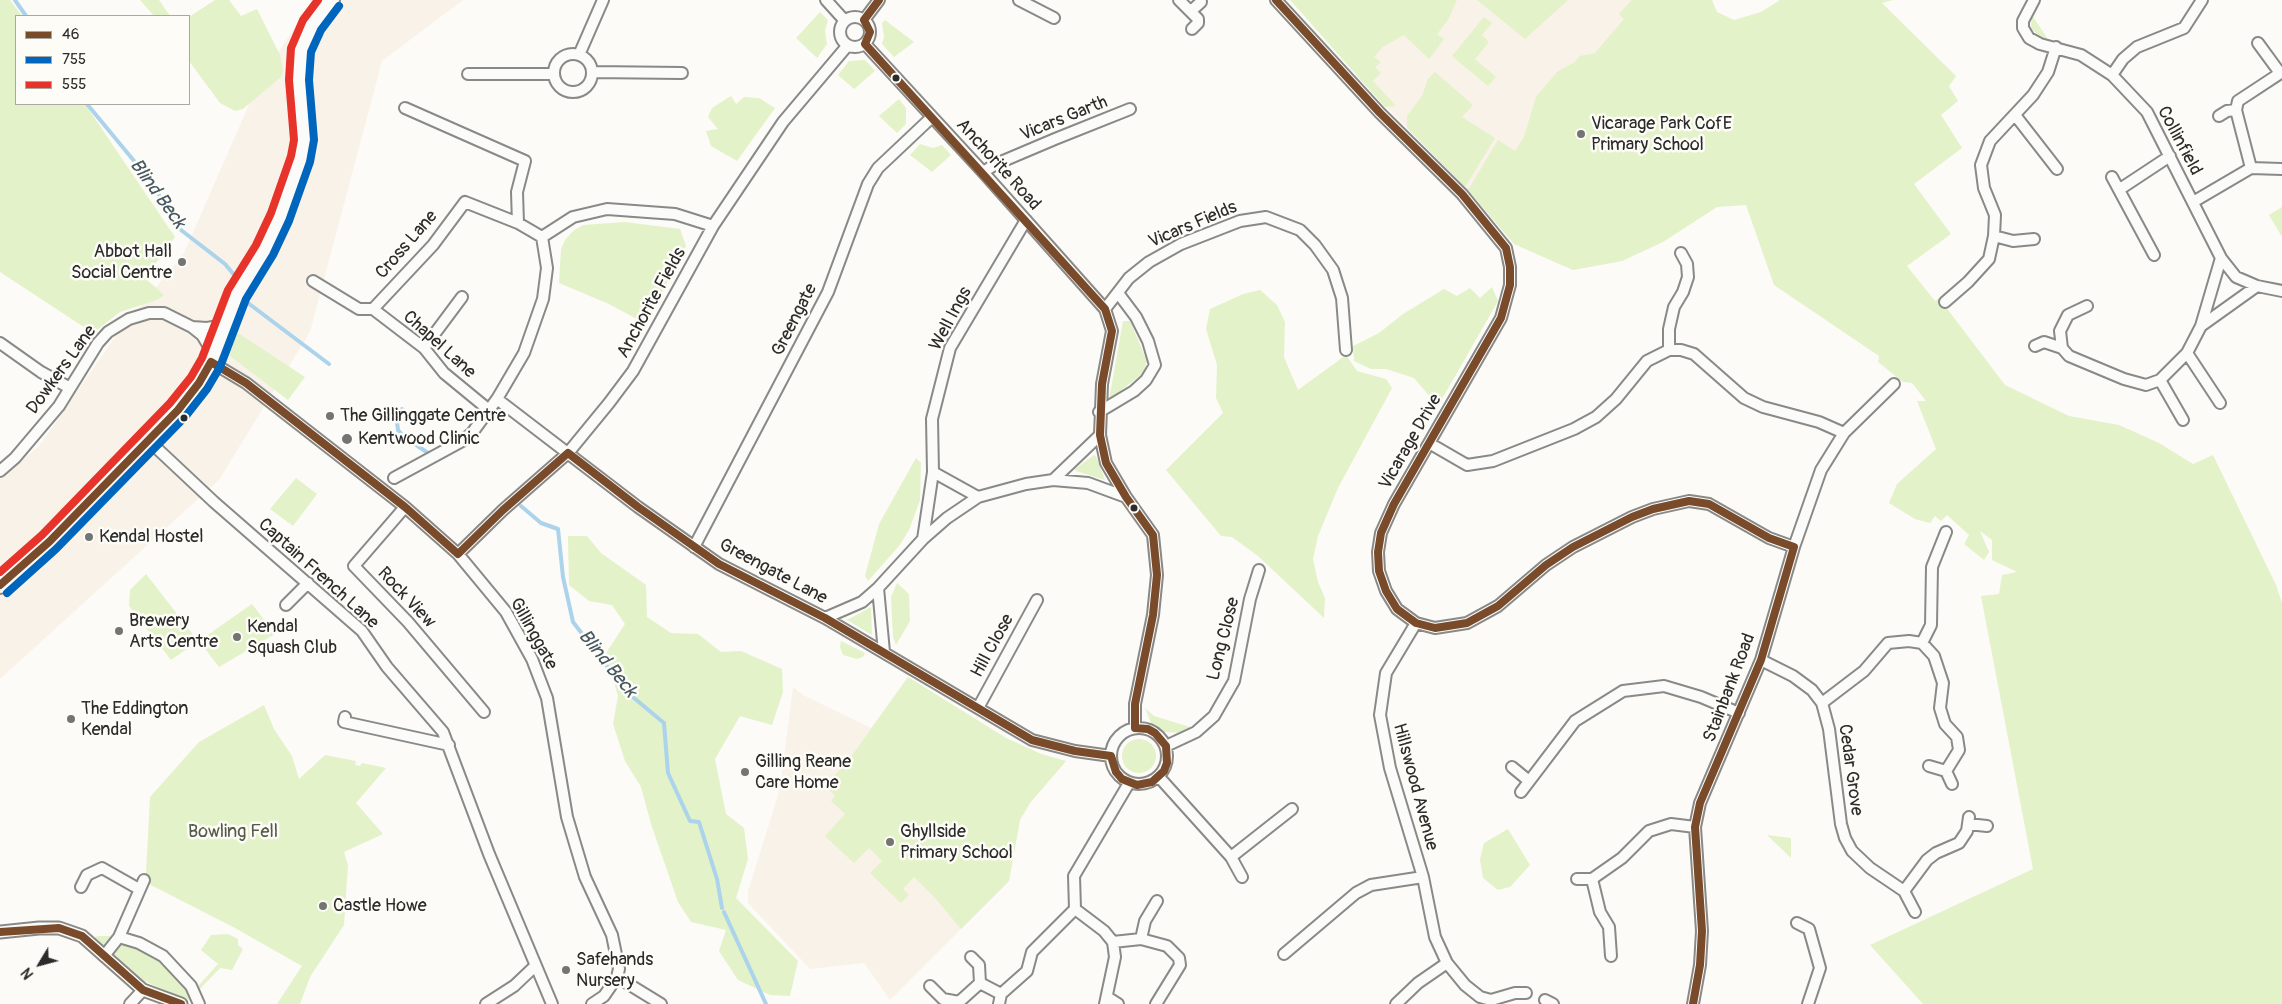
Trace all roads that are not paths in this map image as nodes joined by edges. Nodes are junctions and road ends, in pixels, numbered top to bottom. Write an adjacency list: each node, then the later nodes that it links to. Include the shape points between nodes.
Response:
1 (330, 0): 60 (highway, via 312,25 301,50 302,159 265,250 240,289)
2 (603, 0): 21 (street)
3 (826, 0): 15 (street)
4 (879, 0): 14 (street)
5 (1019, 0): 13 (street)
6 (1179, 0): 12 (street)
7 (1276, 0): 82 (street, Vicarage Drive, via 1380,113 1462,194 1506,248 1510,285 1501,318)
8 (2034, 0): 20 (street, Collinfield, via 2023,28 2029,38)
9 (2202, 0): 11 (street)
10 (1201, 2): 12 (street)
11 (2192, 5): 27 (street, via 2184,28 2137,46)
12 (1191, 11): 16 (street, via 1198,23)
13 (1054, 18)
14 (864, 20): 15 (street, via 854,17); 18 (street, via 870,32)
15 (845, 21): 19 (street, via 840,36)
16 (1192, 29)
17 (2258, 43): 24 (street)
18 (865, 44): 19 (street, via 856,48); 33 (street, Anchorite Road)
19 (848, 45): 44 (street, Anchorite Fields, via 783,122)
20 (2056, 47): 27 (street, Collinfield, via 2081,55); 31 (street, via 2048,72)
21 (580, 55): 22 (street, via 589,61); 26 (street, via 567,54 557,62)
22 (592, 72): 23 (street); 26 (street, via 588,85 578,92 559,86)
23 (682, 73)
24 (2281, 73): 30 (street, via 2238,101)
25 (468, 74): 26 (street)
26 (554, 74)
27 (2112, 75): 34 (street, Collinfield, via 2147,112)
28 (405, 108): 43 (street, via 525,161 518,192)
29 (1130, 109): 38 (street, Vicars Garth)
30 (2236, 110): 32 (street); 35 (street)
31 (2015, 115): 36 (street); 45 (street, via 1990,141 1981,165 1984,188 1995,214)
32 (2219, 116)
33 (932, 117): 38 (street, Anchorite Road); 93 (street, Greengate, via 878,168 868,184 828,292)
34 (2170, 156): 40 (street); 41 (street, Collinfield)
35 (2251, 168): 37 (street); 41 (street)
36 (2057, 169)
37 (2282, 169)
38 (983, 172): 42 (street, Anchorite Road)
39 (2112, 177): 40 (street)
40 (2120, 189): 49 (street)
41 (2193, 202): 50 (street, Collinfield)
42 (1026, 220): 59 (street, Anchorite Road); 85 (street, Well Ings, via 950,348 932,420)
43 (518, 222): 46 (street); 58 (street, Cross Lane, via 465,202 433,244)
44 (713, 226): 46 (street, via 675,214 607,209 573,217); 83 (street, Anchorite Fields, via 633,371)
45 (1994, 236): 47 (street, via 2013,241); 56 (street, via 1989,259)
46 (542, 237): 74 (street, via 547,268 543,298 524,353)
47 (2034, 239)
48 (1681, 253): 68 (street, via 1687,264 1688,276 1674,307)
49 (2154, 255)
50 (2222, 258): 52 (street, Collinfield, via 2236,276); 61 (street)
51 (313, 281): 58 (street, Chapel Lane, via 359,309)
52 (2257, 286): 53 (street, Collinfield); 61 (street)
53 (2282, 291)
54 (1118, 292): 59 (street, Vicars Fields); 67 (street, Vicars Fields, via 1149,262 1181,244 1240,220 1266,217 1300,230 1332,270 1342,298); 77 (street, via 1148,341 1155,364 1146,380 1134,391)
55 (462, 297): 65 (street)
56 (1945, 302)
57 (2087, 306): 66 (street, via 2068,315 2060,331)
58 (373, 309): 65 (street, Chapel Lane)
59 (1105, 309): 77 (street, via 1112,331)
60 (225, 325): 62 (street, Dowkers Lane); 70 (highway)
61 (2201, 326): 69 (street)
62 (192, 327): 70 (street, Dowkers Lane, via 202,335); 73 (street, Dowkers Lane, via 164,313 149,312 129,319 108,332 98,343)
63 (0, 343): 73 (street)
64 (2035, 346): 66 (street, via 2044,342)
65 (424, 348): 76 (street, Chapel Lane, via 444,373)
66 (2062, 348): 71 (street, via 2069,356 2124,379 2146,385)
67 (1346, 350)
68 (1669, 350): 79 (street, via 1694,354 1744,398); 82 (street, via 1647,361 1616,399 1596,416 1574,429 1493,461 1467,465)
69 (2187, 353): 71 (street); 75 (street)
70 (213, 359): 81 (highway, via 189,397); 90 (street, Gillinggate)
71 (2160, 380): 78 (street)
72 (1894, 384): 79 (street, Stainbank Road)
73 (70, 388): 84 (street, Dowkers Lane, via 59,406)
74 (497, 399): 76 (street); 83 (street, Greengate Lane)
75 (2220, 403)
76 (489, 410): 86 (street, via 462,441)
77 (1099, 412): 80 (street)
78 (2183, 420)
79 (1844, 433): 94 (street, Stainbank Road, via 1821,470)
80 (1100, 435): 87 (street); 89 (street, via 1106,463)
81 (148, 440): 97 (street, Captain French Lane); 98 (highway, via 49,542)
82 (1429, 443): 103 (street, Vicarage Drive, via 1394,504 1381,533 1378,552 1379,571 1386,591 1397,609)
83 (568, 453): 93 (street, Greengate Lane); 95 (street, Anchorite Fields)
84 (0, 471)
85 (933, 472): 88 (street); 92 (street, Well Ings)
86 (394, 478)
87 (1053, 480): 88 (street); 89 (street, via 1088,483)
88 (978, 497): 92 (street)
89 (1126, 497): 112 (street, via 1153,535 1157,574 1153,615 1135,704)
90 (404, 507): 95 (street, Gillinggate); 109 (street, Rock View, via 354,566 408,622)
91 (1946, 532): 104 (street, via 1932,567 1931,625)
92 (923, 539): 99 (street)
93 (694, 547): 102 (street, Greengate Lane, via 719,564)
94 (1794, 547): 103 (street, Vicarage Drive, via 1769,538 1709,504 1679,503 1632,517 1573,547 1546,564 1498,606 1467,623 1435,628); 106 (street, Stainbank Road)
95 (458, 554): 148 (street, Gillinggate, via 506,612 532,660 547,698 567,818 585,877 612,935 619,969)
96 (1259, 570): 114 (street, Long Close, via 1234,681 1214,716 1196,732)
97 (308, 584): 101 (street); 113 (street, Captain French Lane, via 362,631 387,667 443,732)
98 (0, 585)
99 (878, 588): 102 (street, via 862,602); 105 (street)
100 (1037, 600): 108 (street, Hill Close)
101 (286, 605)
102 (825, 618): 105 (street, Greengate Lane)
103 (1416, 623): 129 (street, Hillswood Avenue, via 1386,673 1380,715 1390,768)
104 (1922, 643): 107 (street, via 1888,643 1864,671); 118 (street, via 1934,656 1943,682 1940,708 1945,724 1956,737 1959,750)
105 (884, 652): 108 (street, Greengate Lane)
106 (1761, 660): 107 (street, Cedar Grove, via 1793,676 1812,690); 110 (street, Stainbank Road)
107 (1822, 704): 133 (street, Cedar Grove, via 1829,730 1840,824 1845,838 1870,868)
108 (978, 708): 115 (street, Greengate Lane, via 1032,740)
109 (484, 712)
110 (1739, 713): 120 (street, via 1664,686 1623,691 1575,721); 126 (street, Stainbank Road, via 1700,803)
111 (345, 717): 113 (street, via 344,722)
112 (1135, 728): 114 (street, via 1156,733); 115 (street, via 1116,739)
113 (449, 745): 147 (street, Captain French Lane)
114 (1166, 746): 119 (street, via 1167,763)
115 (1111, 756): 121 (street, via 1116,772)
116 (1929, 766): 118 (street)
117 (1512, 767): 120 (street)
118 (1946, 771): 122 (street)
119 (1159, 777): 121 (street, via 1145,784); 127 (street)
120 (1530, 781): 123 (street)
121 (1129, 783): 135 (street, via 1074,876)
122 (1952, 784)
123 (1520, 792)
124 (1292, 809): 127 (street)
125 (1987, 826): 133 (street, via 1969,820 1967,831 1959,843 1927,860)
126 (1694, 827): 131 (street, via 1671,824 1649,830 1622,858); 165 (street, Stainbank Road, via 1702,931)
127 (1231, 857): 128 (street)
128 (1242, 877)
129 (1422, 877): 142 (street, Hillswood Avenue, via 1371,885 1356,893); 146 (street, Hillswood Avenue, via 1434,938)
130 (1577, 879): 131 (street)
131 (1592, 879): 144 (street, via 1600,912 1609,927)
132 (81, 887): 139 (street, via 87,875 102,868 142,885)
133 (1904, 891): 136 (street, Cedar Grove)
134 (1157, 901): 140 (street, via 1145,921)
135 (1075, 909): 141 (street); 153 (street, via 1032,952 1027,971)
136 (1915, 912)
137 (1797, 923): 166 (street, via 1809,929 1820,968)
138 (0, 932): 143 (street, via 59,928 82,936)
139 (118, 937): 143 (street); 157 (street, via 139,943 163,956 190,986)
140 (1141, 939): 141 (street); 163 (street, via 1167,946 1179,958 1180,965)
141 (1113, 942): 154 (street, via 1115,957)
142 (1284, 954)
143 (104, 956): 151 (street)
144 (1610, 956)
145 (971, 957): 149 (street, via 979,965)
146 (1448, 963): 152 (street, Hillswood Avenue, via 1465,985 1480,997 1490,1000); 164 (street)
147 (534, 967): 158 (street, via 514,986); 159 (street, Captain French Lane)
148 (617, 978): 160 (street, via 604,996); 161 (street)
149 (980, 983): 150 (street, via 959,1002 944,999); 153 (street)
150 (930, 986)
151 (143, 990): 155 (street); 156 (street)
152 (1526, 993)
153 (1000, 999)
154 (1106, 1001): 162 (street)
155 (130, 1004)
156 (181, 1004)
157 (199, 1004)
158 (486, 1004)
159 (552, 1004)
160 (592, 1004)
161 (661, 1004)
162 (1118, 1004)
163 (1156, 1004)
164 (1396, 1004)
165 (1693, 1004)
166 (1808, 1004)

